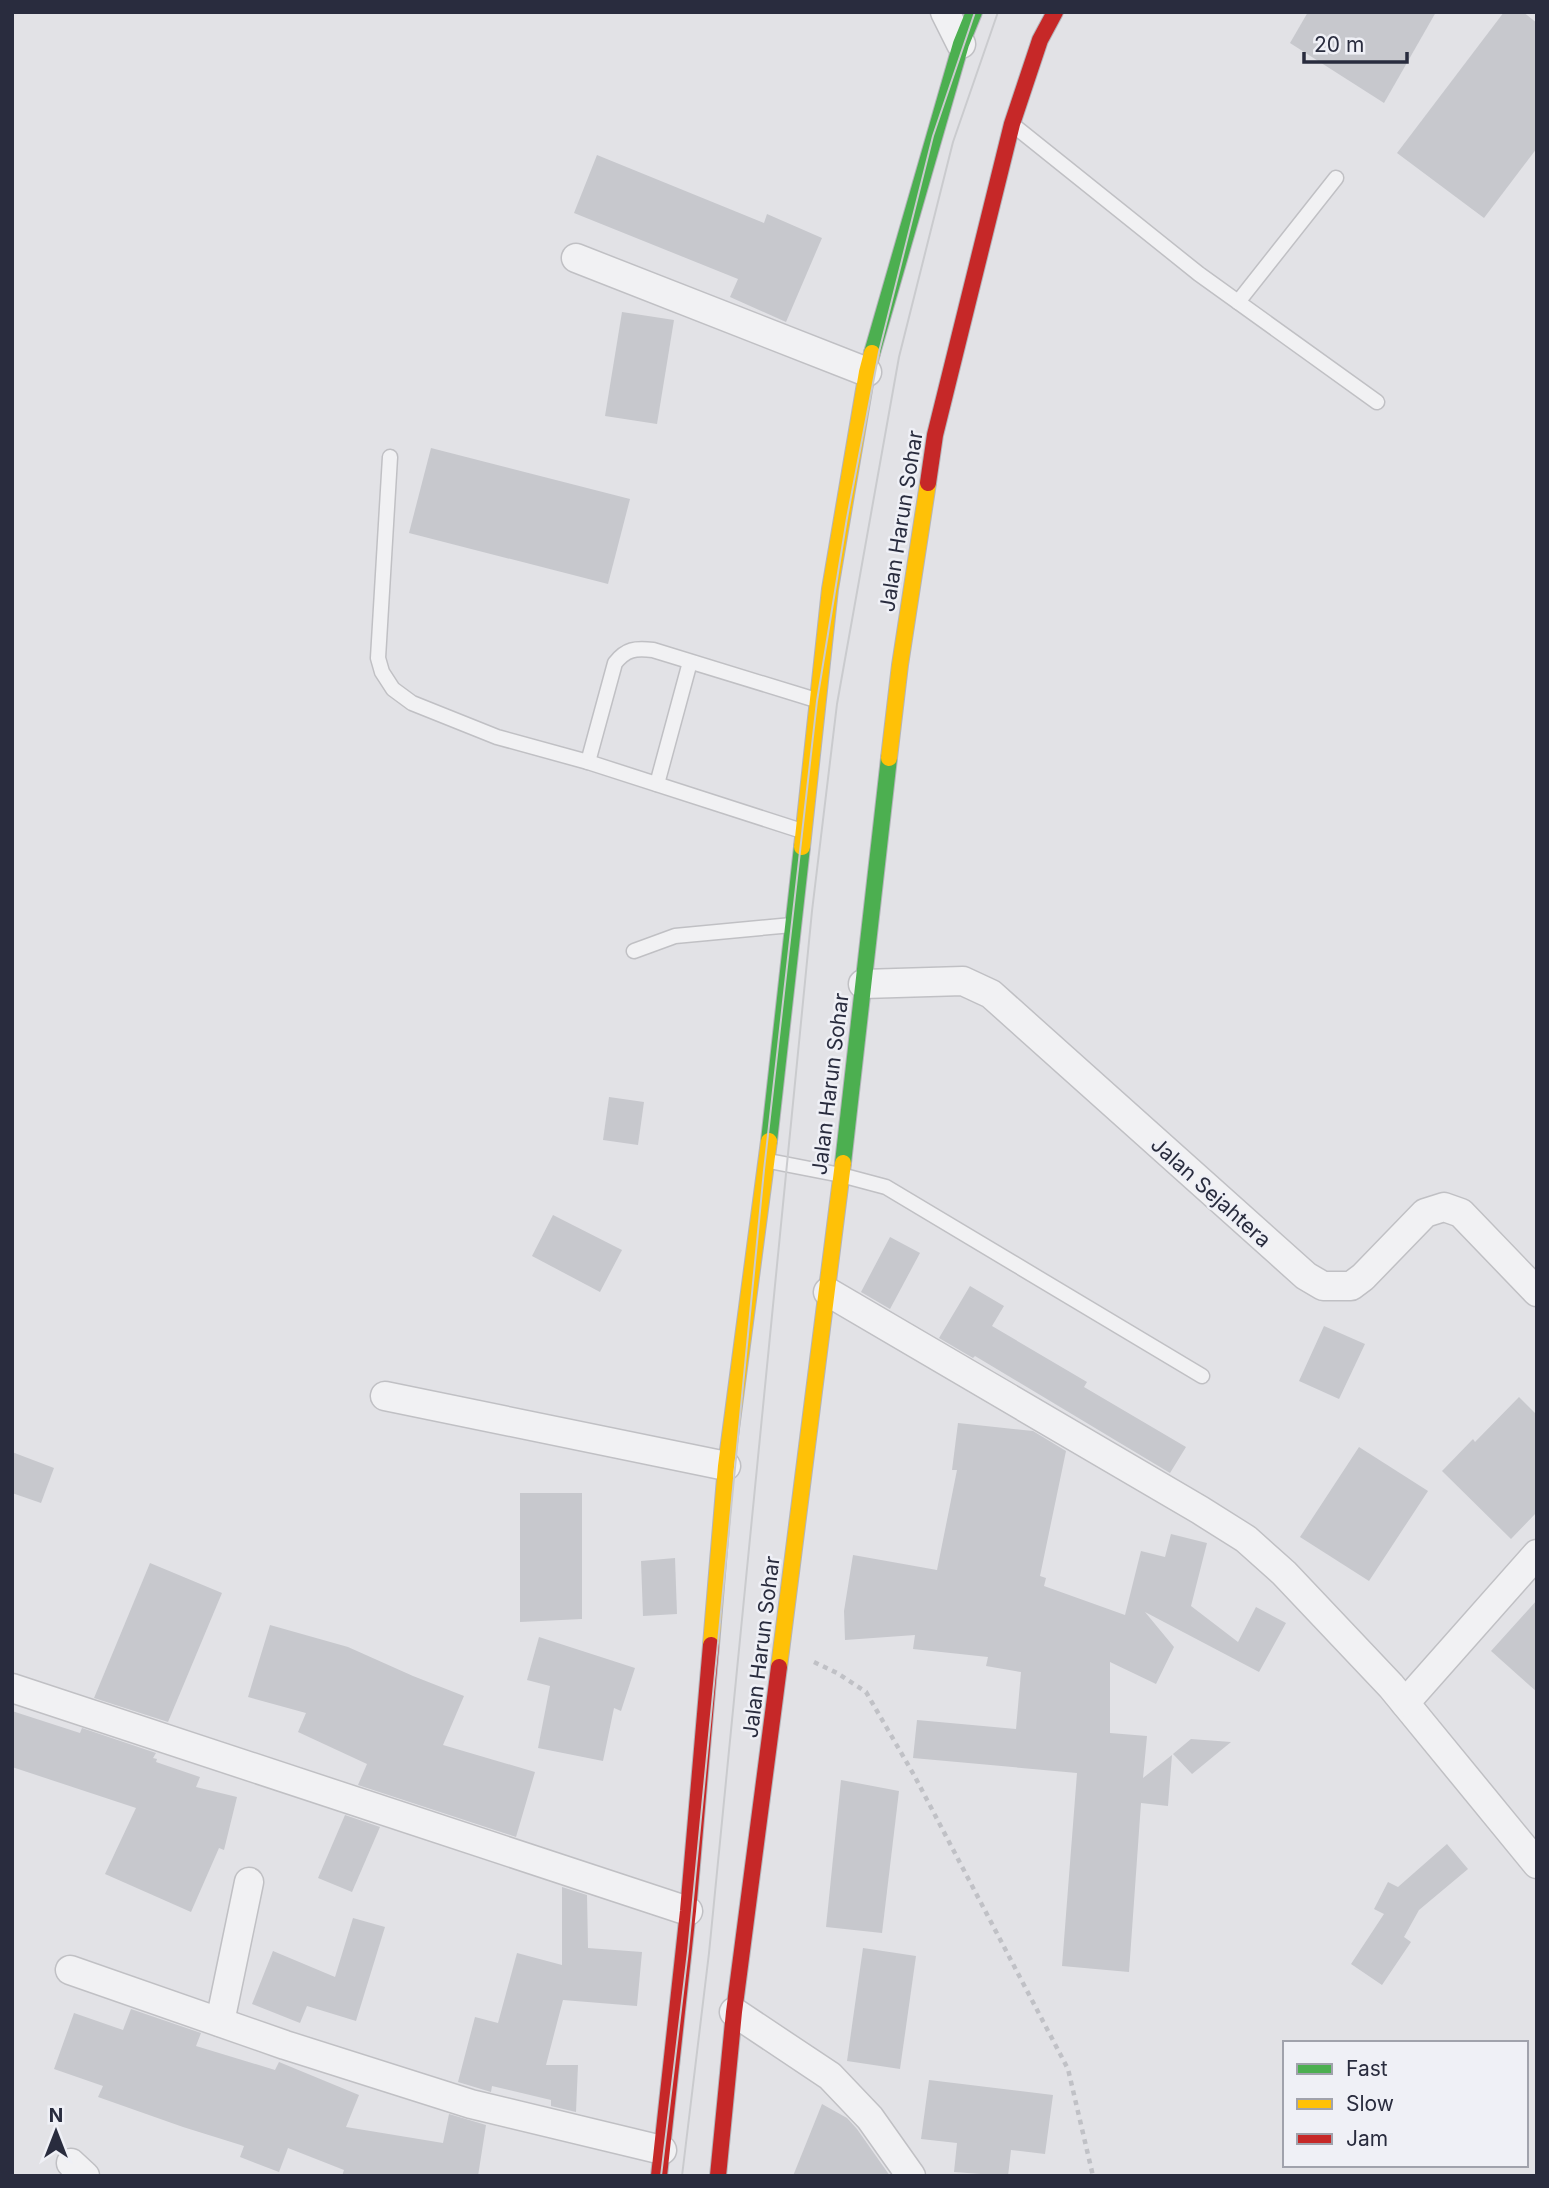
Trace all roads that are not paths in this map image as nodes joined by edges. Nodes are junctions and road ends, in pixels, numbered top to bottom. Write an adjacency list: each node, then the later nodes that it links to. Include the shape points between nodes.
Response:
1 (945, 12): 4 (street)
2 (974, 12): 4 (highway)
3 (1055, 12): 5 (highway, Jalan Harun Sohar, via 1040,40)
4 (961, 44): 9 (highway)
5 (1012, 124): 8 (lane); 19 (highway, Jalan Harun Sohar, via 935,435 900,665)
6 (1336, 178): 8 (lane)
7 (576, 258): 9 (street)
8 (1238, 302): 10 (lane)
9 (867, 372): 13 (highway, via 830,589)
10 (1377, 402)
11 (390, 457): 14 (lane, via 378,658 393,689 412,703 497,737)
12 (690, 662): 13 (lane); 14 (lane, via 638,648 623,652 615,663); 15 (lane)
13 (818, 701): 16 (highway)
14 (588, 762): 15 (lane)
15 (657, 784): 16 (lane)
16 (803, 831): 17 (highway)
17 (793, 925): 18 (lane, via 675,936); 20 (highway)
18 (634, 951)
19 (863, 984): 21 (highway, Jalan Harun Sohar); 23 (street, Jalan Sejahtera, via 963,981 991,994 1306,1276 1323,1286 1351,1286 1425,1213 1444,1207 1461,1213)
20 (767, 1161): 21 (lane); 26 (highway)
21 (841, 1175): 22 (highway, Jalan Harun Sohar); 24 (lane, via 886,1187)
22 (828, 1292): 29 (street, via 1246,1539 1284,1573); 34 (highway, Jalan Harun Sohar)
23 (1537, 1292)
24 (1202, 1376)
25 (385, 1396): 26 (street)
26 (726, 1466): 32 (highway)
27 (1537, 1554): 29 (street)
28 (12, 1688): 32 (street)
29 (1405, 1703): 30 (street)
30 (1537, 1864)
31 (249, 1882): 35 (street)
32 (688, 1911): 36 (highway)
33 (70, 1970): 35 (street)
34 (734, 2012): 37 (highway, Jalan Harun Sohar); 38 (street, via 831,2076 870,2118)
35 (220, 2022): 36 (street)
36 (661, 2163)
37 (718, 2176)
38 (911, 2176)

